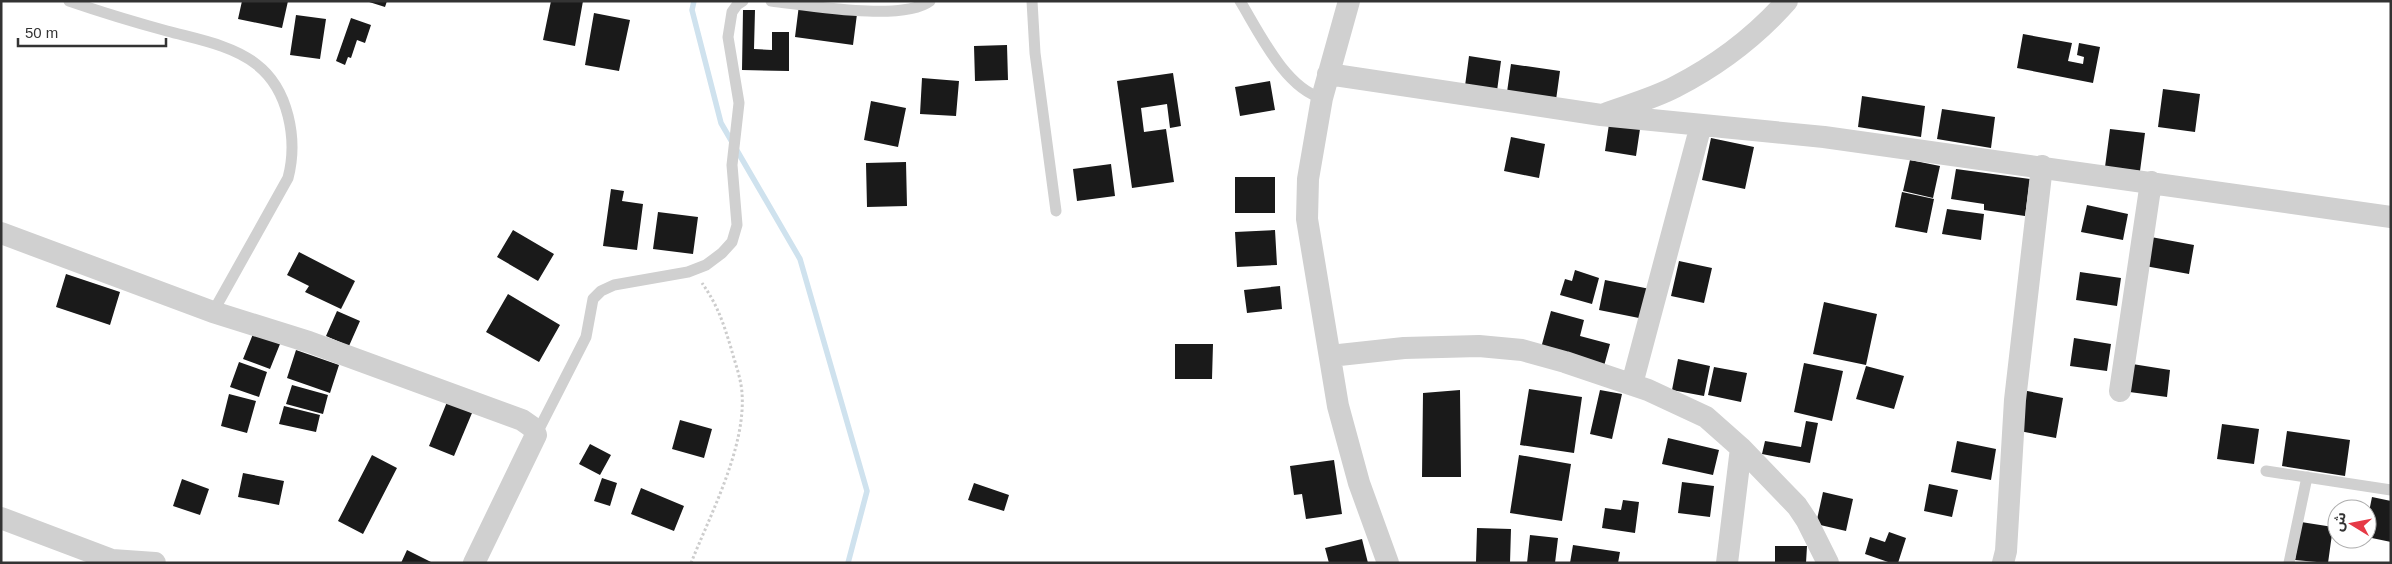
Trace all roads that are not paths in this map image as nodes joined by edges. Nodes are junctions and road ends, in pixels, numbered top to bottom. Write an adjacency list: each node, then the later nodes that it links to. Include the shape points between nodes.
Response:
1 (69, 1): 18 (lane, via 229,50 255,63 272,78 281,92 292,146 288,178)
2 (743, 1): 22 (lane, via 732,12 728,37 739,103 732,166 737,225 732,242 706,265 693,270 614,285 601,291 593,299 586,337)
3 (771, 1): 4 (lane, via 889,12 912,10)
4 (930, 1)
5 (1032, 1): 15 (lane, via 1035,53)
6 (1240, 1): 10 (lane, via 1295,83)
7 (1349, 1): 9 (street)
8 (1787, 1): 11 (street, via 1766,25 1726,58 1674,88)
9 (1328, 74): 10 (street); 11 (street)
10 (1322, 98): 19 (street, via 1308,179 1307,218)
11 (1601, 115): 12 (street)
12 (1701, 125): 13 (street, via 1824,137); 20 (street)
13 (2042, 166): 14 (street); 33 (street, via 2015,400)
14 (2151, 182): 16 (street); 21 (street)
15 (1056, 211)
16 (2391, 217)
17 (1, 233): 18 (street)
18 (213, 312): 22 (street, via 309,342 522,420 532,427)
19 (1330, 356): 20 (street, via 1404,348 1479,346 1565,362); 30 (street, via 1338,406 1359,483)
20 (1632, 384): 23 (street, via 1706,417)
21 (2120, 391)
22 (536, 435): 29 (street)
23 (1741, 448): 31 (street); 32 (street, via 1797,506)
24 (2266, 471): 25 (lane)
25 (2307, 477): 26 (lane); 34 (lane)
26 (2391, 490)
27 (1, 518): 28 (street, via 112,560)
28 (155, 563)
29 (474, 563)
30 (1388, 563)
31 (1727, 563)
32 (1828, 563)
33 (2003, 563)
34 (2290, 563)

